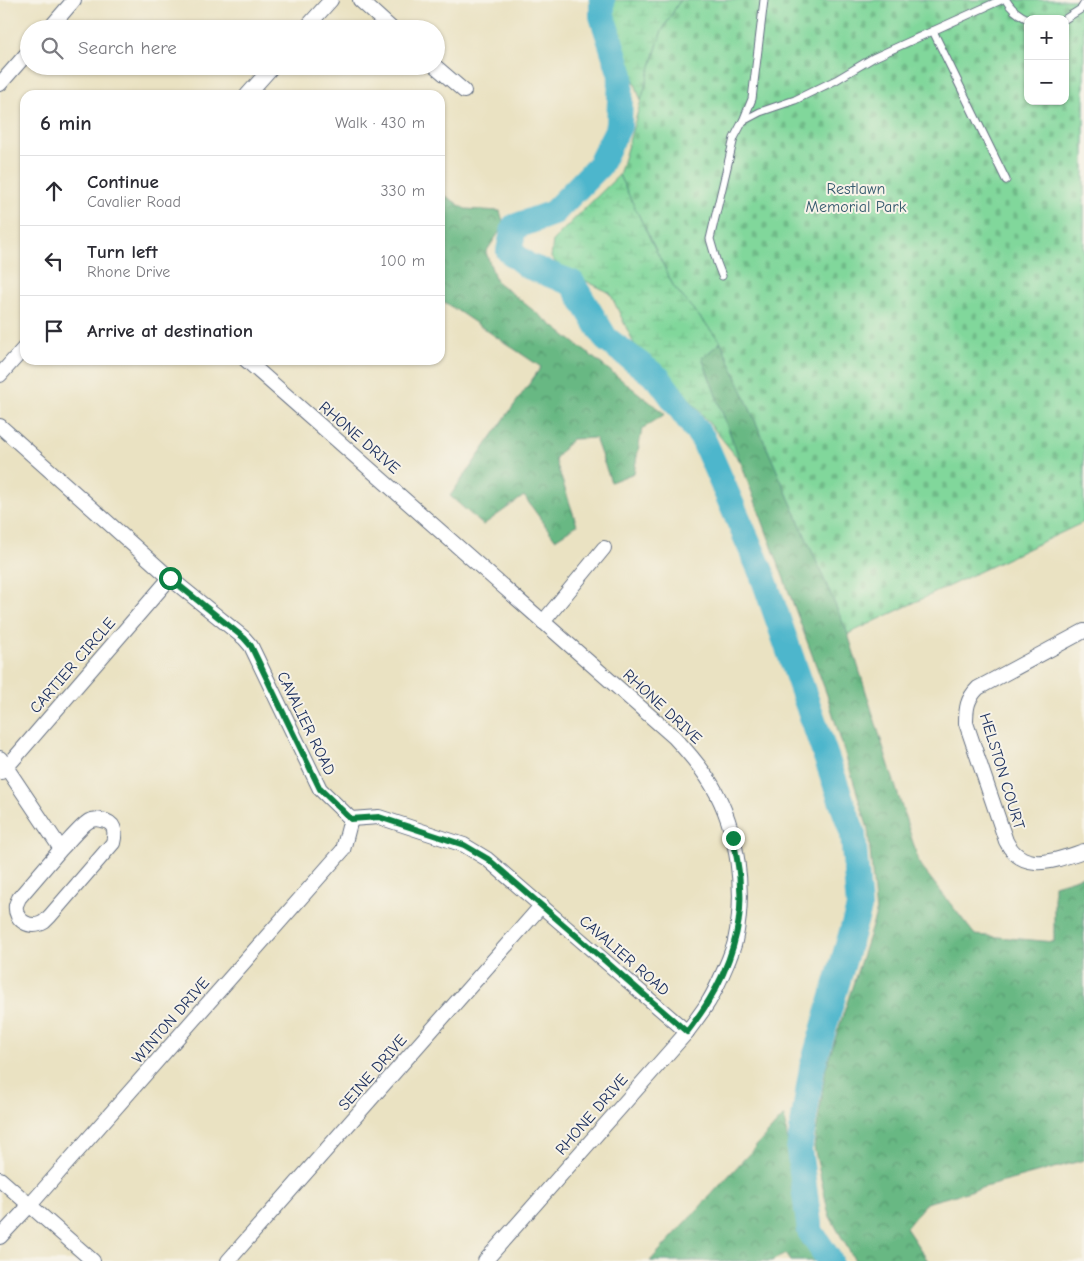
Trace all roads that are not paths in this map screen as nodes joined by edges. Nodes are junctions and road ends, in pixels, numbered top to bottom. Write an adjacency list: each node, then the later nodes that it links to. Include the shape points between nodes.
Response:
1 (74, 0): 10 (street)
2 (331, 0): 11 (street)
3 (360, 0): 12 (street)
4 (764, 0): 20 (lane, via 752,99)
5 (1001, 0): 13 (lane)
6 (1006, 0): 9 (lane)
7 (1084, 4): 8 (lane)
8 (1069, 16)
9 (1024, 17)
10 (56, 20)
11 (314, 20)
12 (382, 20)
13 (934, 31): 20 (lane, via 873,58 795,100); 21 (lane)
14 (20, 61): 17 (street)
15 (264, 75): 18 (street)
16 (445, 75): 19 (street)
17 (0, 84)
18 (251, 90)
19 (464, 91)
20 (743, 121): 22 (lane, via 734,138 710,239)
21 (1006, 180)
22 (722, 276)
23 (20, 353): 25 (street)
24 (252, 365): 29 (street, RHONE DRIVE)
25 (0, 375)
26 (0, 426): 28 (street, CAVALIER ROAD)
27 (604, 548): 29 (street)
28 (170, 578): 31 (street, CARTIER CIRCLE); 32 (street, CAVALIER ROAD, via 251,646 320,789)
29 (543, 622): 36 (street, RHONE DRIVE, via 674,737 713,786 725,813 733,838 741,888 735,942 709,1001)
30 (1084, 631): 34 (street, HELSTON COURT, via 978,688 966,708 966,723 1011,850 1032,862 1050,862)
31 (2, 766): 33 (street)
32 (351, 819): 35 (street, CAVALIER ROAD, via 379,817 464,845 488,859); 38 (street, WINTON DRIVE, via 343,850)
33 (61, 849): 33 (street, via 19,898 17,913 26,924 35,925 50,916 113,843 113,826 98,819 89,821)
34 (1084, 851)
35 (542, 905): 36 (street, CAVALIER ROAD); 41 (street, SEINE DRIVE)
36 (687, 1032): 42 (street, RHONE DRIVE)
37 (0, 1179): 38 (street)
38 (30, 1205): 39 (street, WINTON DRIVE); 40 (street)
39 (0, 1236)
40 (93, 1261)
41 (228, 1261)
42 (485, 1261)

